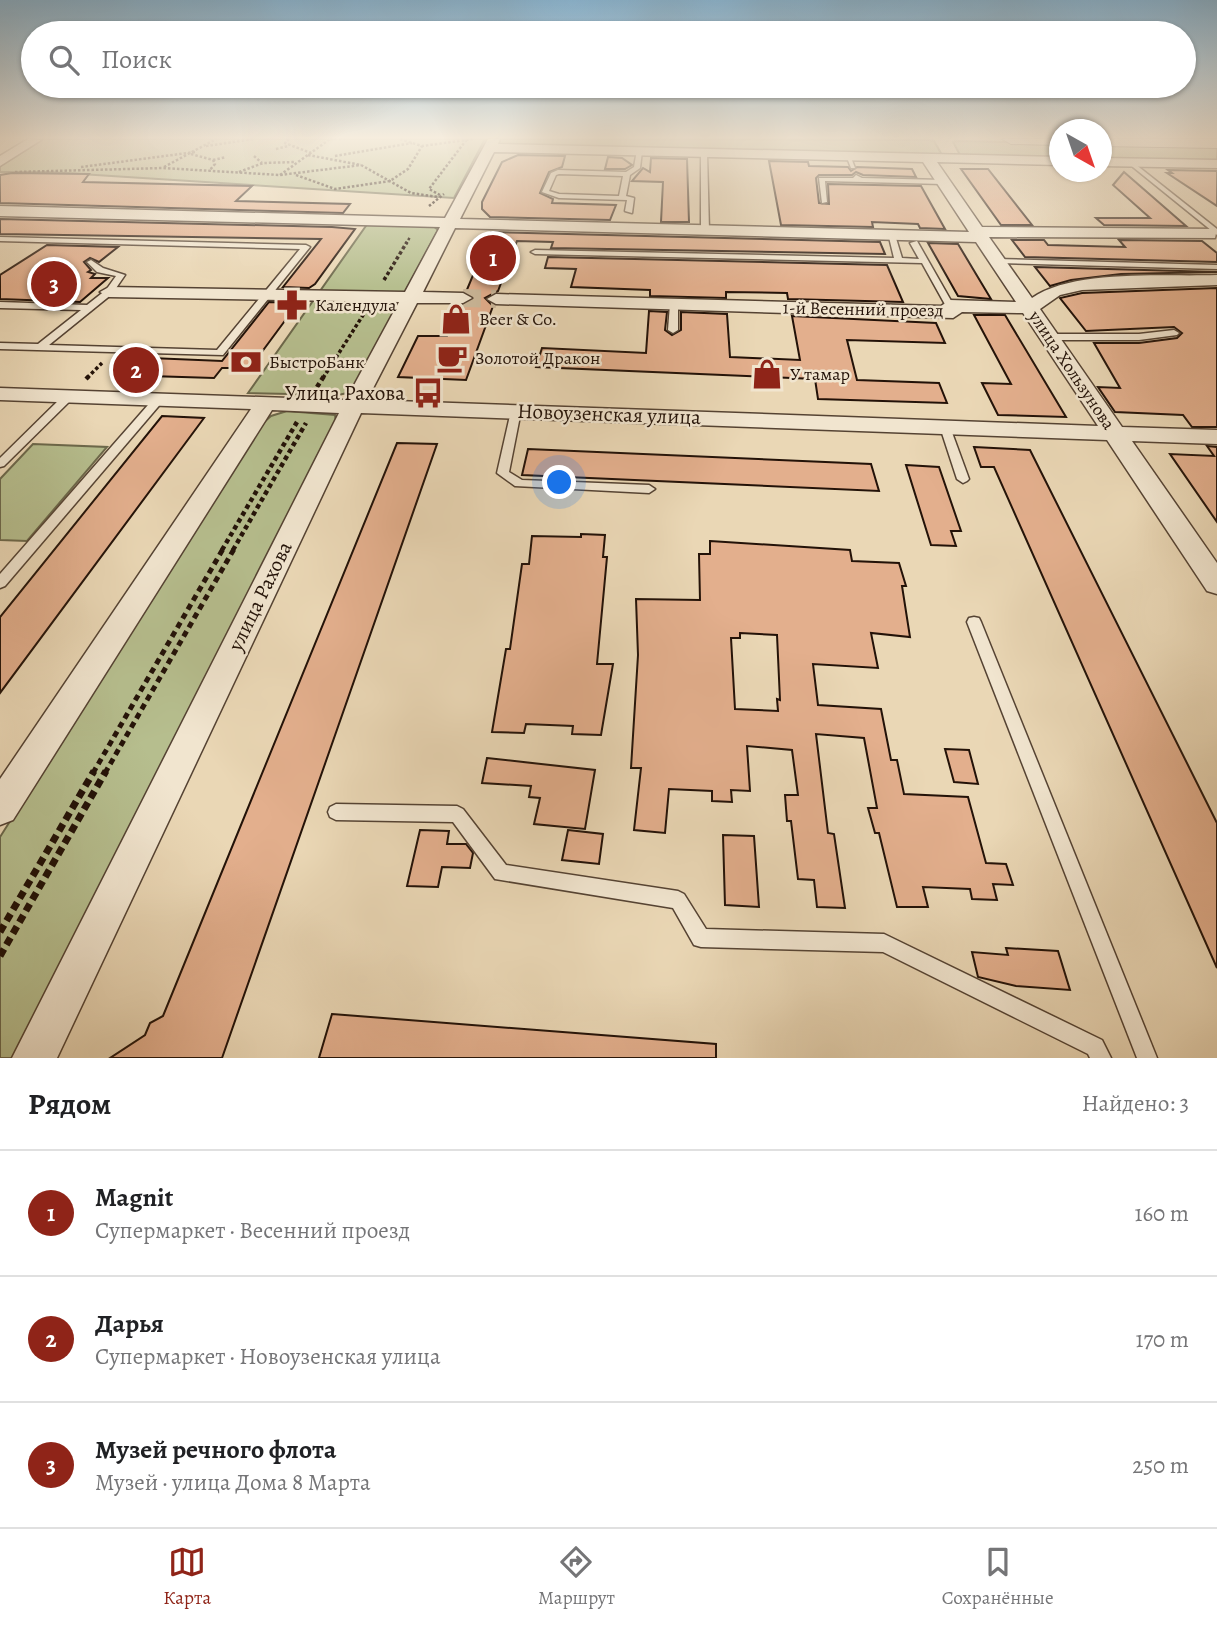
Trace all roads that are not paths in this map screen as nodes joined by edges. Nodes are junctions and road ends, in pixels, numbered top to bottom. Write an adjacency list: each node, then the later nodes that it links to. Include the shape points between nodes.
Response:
1 (467, 188): 12 (street, улица Рахова)
2 (547, 188): 8 (lane, via 545,192 559,196)
3 (624, 188): 8 (lane)
4 (704, 188): 13 (lane)
5 (822, 188): 9 (lane)
6 (947, 188): 15 (street, улица Хользунова)
7 (1162, 188): 14 (lane)
8 (622, 198): 11 (lane, via 631,198)
9 (824, 202)
10 (0, 211): 12 (street)
11 (629, 211)
12 (447, 225): 13 (street); 28 (street, улица Рахова)
13 (705, 231): 16 (street)
14 (1216, 233): 15 (street)
15 (979, 234): 16 (street); 22 (street, улица Хользунова)
16 (891, 235): 20 (lane)
17 (0, 239): 27 (lane, via 306,247)
18 (914, 243): 21 (lane)
19 (535, 253): 20 (lane)
20 (900, 260): 21 (lane)
21 (922, 261): 33 (lane)
22 (998, 261): 24 (lane); 35 (street, улица Хользунова)
23 (91, 262): 26 (lane, via 100,270 121,275)
24 (1217, 267)
25 (1217, 280): 35 (street, via 1082,285 1054,291)
26 (109, 292): 27 (street); 34 (lane)
27 (268, 294): 28 (street); 40 (lane, via 220,354)
28 (410, 298): 29 (street); 45 (street, улица Рахова)
29 (463, 298)
30 (496, 299): 31 (street, 1-й Весенний проезд)
31 (674, 304): 33 (street, 1-й Весенний проезд, via 953,312); 36 (lane)
32 (0, 305): 34 (lane)
33 (950, 306): 35 (street, 1-й Весенний проезд)
34 (87, 307): 40 (lane)
35 (1029, 308): 38 (street, улица Хользунова)
36 (673, 330)
37 (1174, 333): 38 (lane)
38 (1049, 337): 48 (street, улица Хользунова)
39 (0, 346): 40 (lane)
40 (40, 347)
41 (0, 394): 42 (street, Новоузенская улица)
42 (69, 396): 43 (street, Новоузенская улица); 50 (lane)
43 (159, 399): 44 (street, Новоузенская улица); 53 (lane)
44 (266, 403): 45 (street, Новоузенская улица, via 305,409); 56 (street)
45 (356, 405): 46 (street, Новоузенская улица); 59 (street, улица Рахова)
46 (516, 411): 47 (street, Новоузенская улица); 52 (lane, via 503,473 519,483)
47 (945, 427): 48 (street, Новоузенская улица); 51 (lane)
48 (1115, 434): 49 (street, Новоузенская улица); 54 (street, улица Хользунова)
49 (1217, 437)
50 (0, 464)
51 (963, 479)
52 (649, 489)
53 (0, 583)
54 (1217, 584)
55 (974, 622): 61 (lane)
56 (10, 778): 57 (street)
57 (0, 809)
58 (336, 812): 60 (lane, via 457,814 501,873 678,900 701,938 884,943 1095,1047)
59 (34, 1058)
60 (1101, 1058)
61 (1147, 1058)

